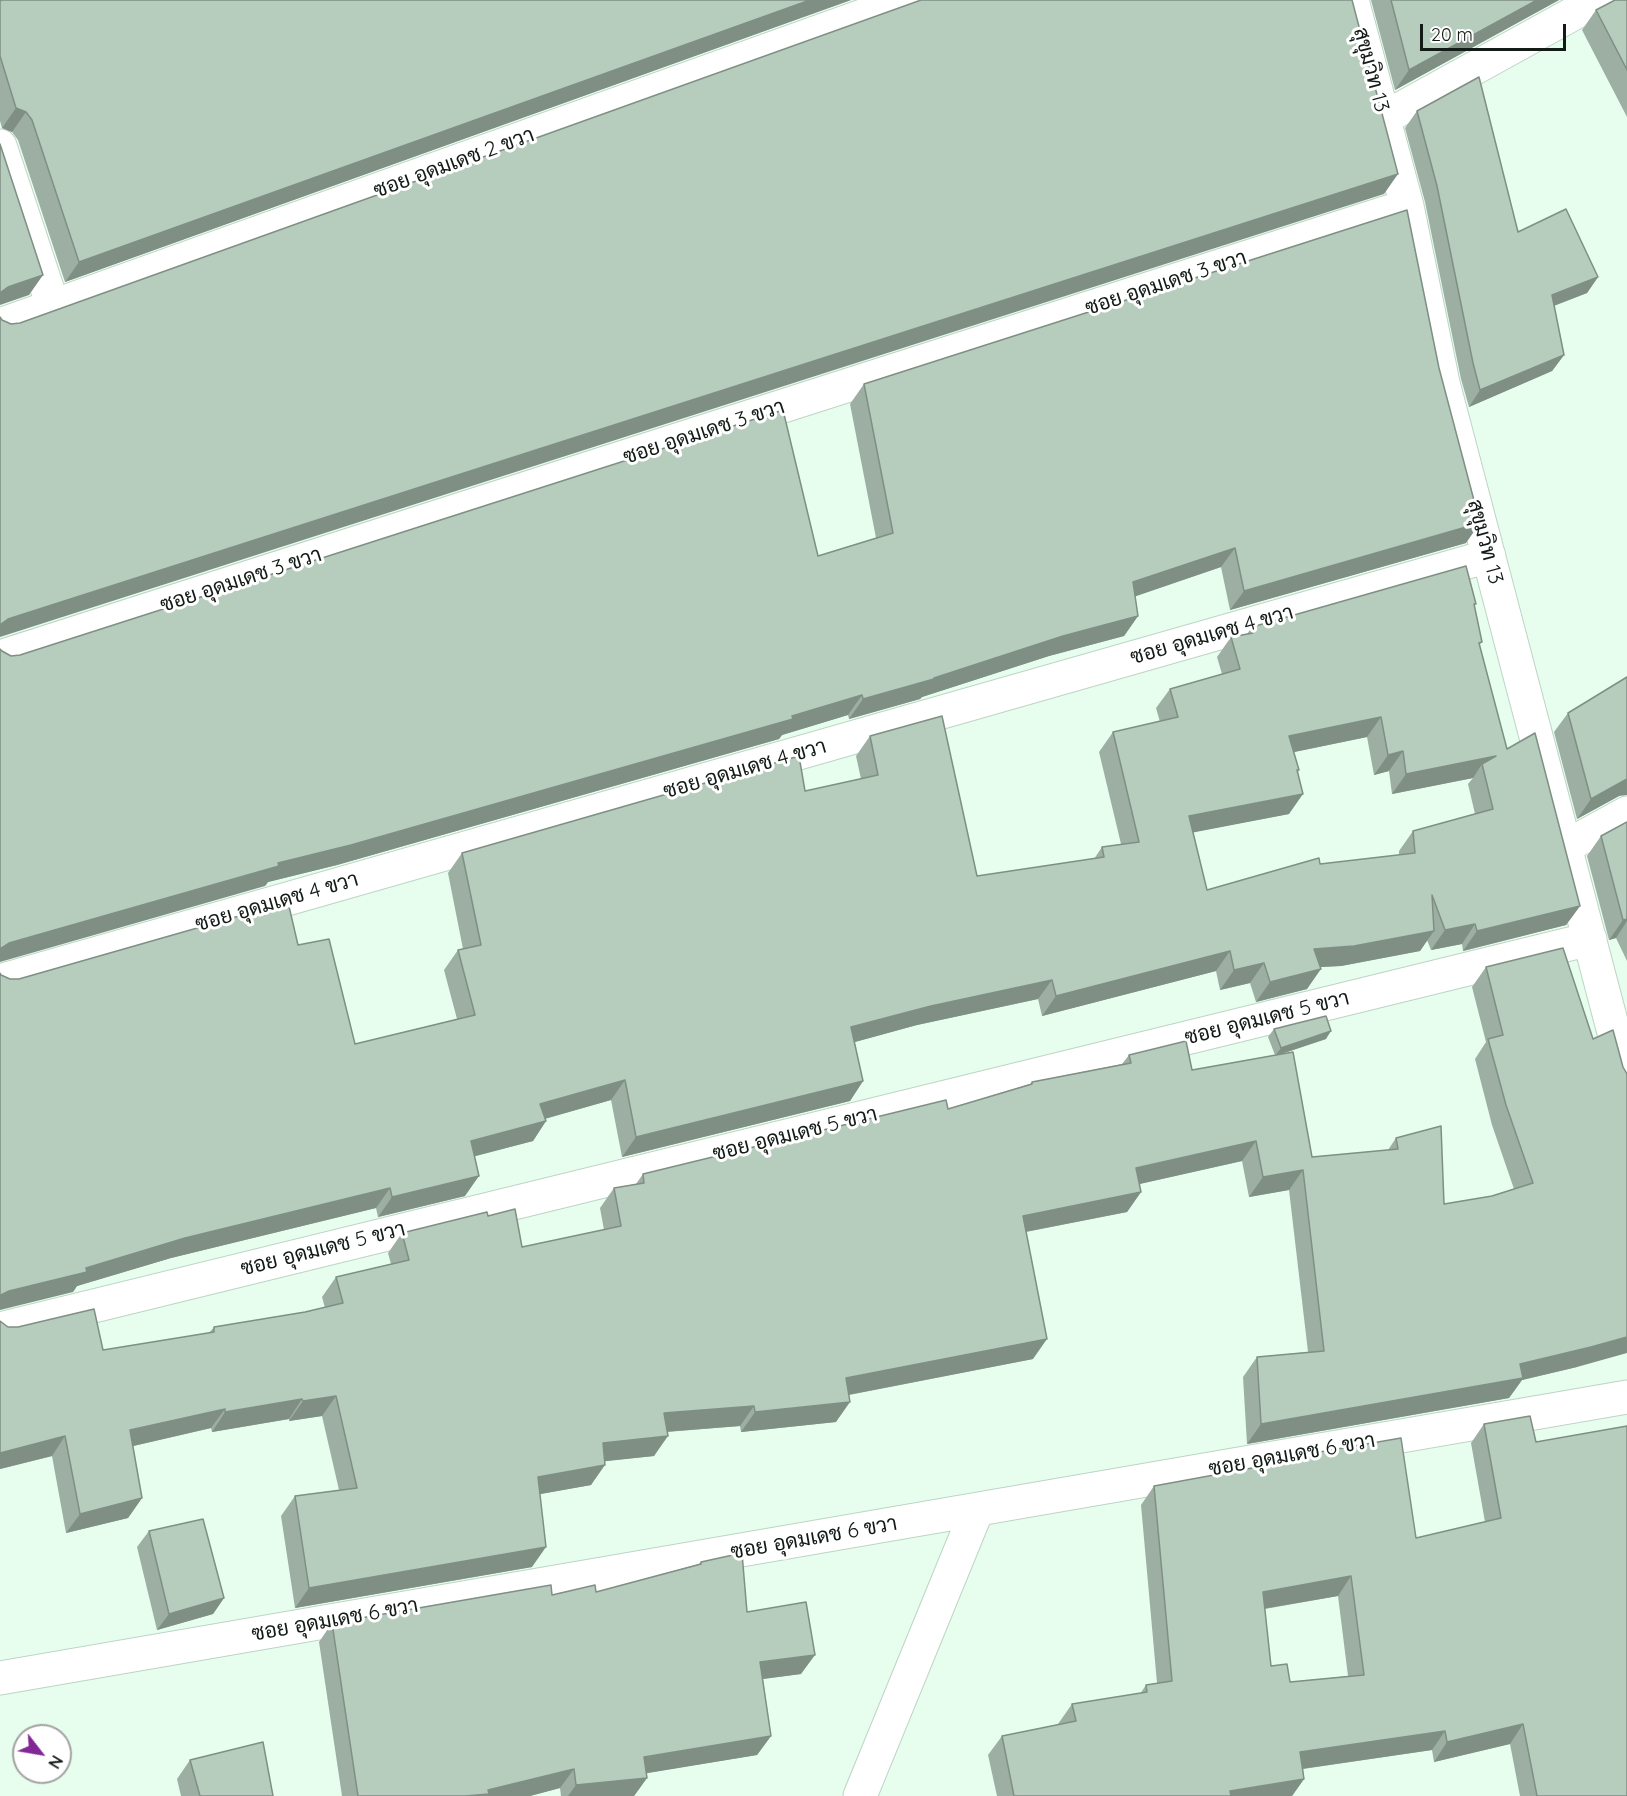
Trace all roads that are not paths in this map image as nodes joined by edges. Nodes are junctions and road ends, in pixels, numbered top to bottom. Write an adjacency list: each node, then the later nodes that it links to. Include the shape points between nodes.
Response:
1 (908, 0): 7 (street, ซอย อุดมเดช 2 ขวา)
2 (1352, 0): 4 (street, สุขุมวิท 13)
3 (1598, 0): 4 (street)
4 (1384, 118): 6 (street, สุขุมวิท 13)
5 (0, 146): 7 (street)
6 (1407, 206): 9 (street, สุขุมวิท 13, via 1443,383); 10 (street, ซอย อุดมเดช 3 ขวา)
7 (53, 306): 8 (street, ซอย อุดมเดช 2 ขวา)
8 (0, 325)
9 (1489, 556): 12 (street, สุขุมวิท 13); 14 (street, ซอย อุดมเดช 4 ขวา)
10 (0, 657)
11 (1627, 813): 12 (street)
12 (1565, 848): 13 (street, สุขุมวิท 13)
13 (1590, 939): 15 (street, สุขุมวิท 13); 16 (street, ซอย อุดมเดช 5 ขวา)
14 (0, 981)
15 (1627, 1082)
16 (0, 1329)
17 (1627, 1397): 18 (street, ซอย อุดมเดช 6 ขวา)
18 (977, 1510): 19 (street, ซอย อุดมเดช 6 ขวา); 20 (street)
19 (0, 1678)
20 (860, 1796)

